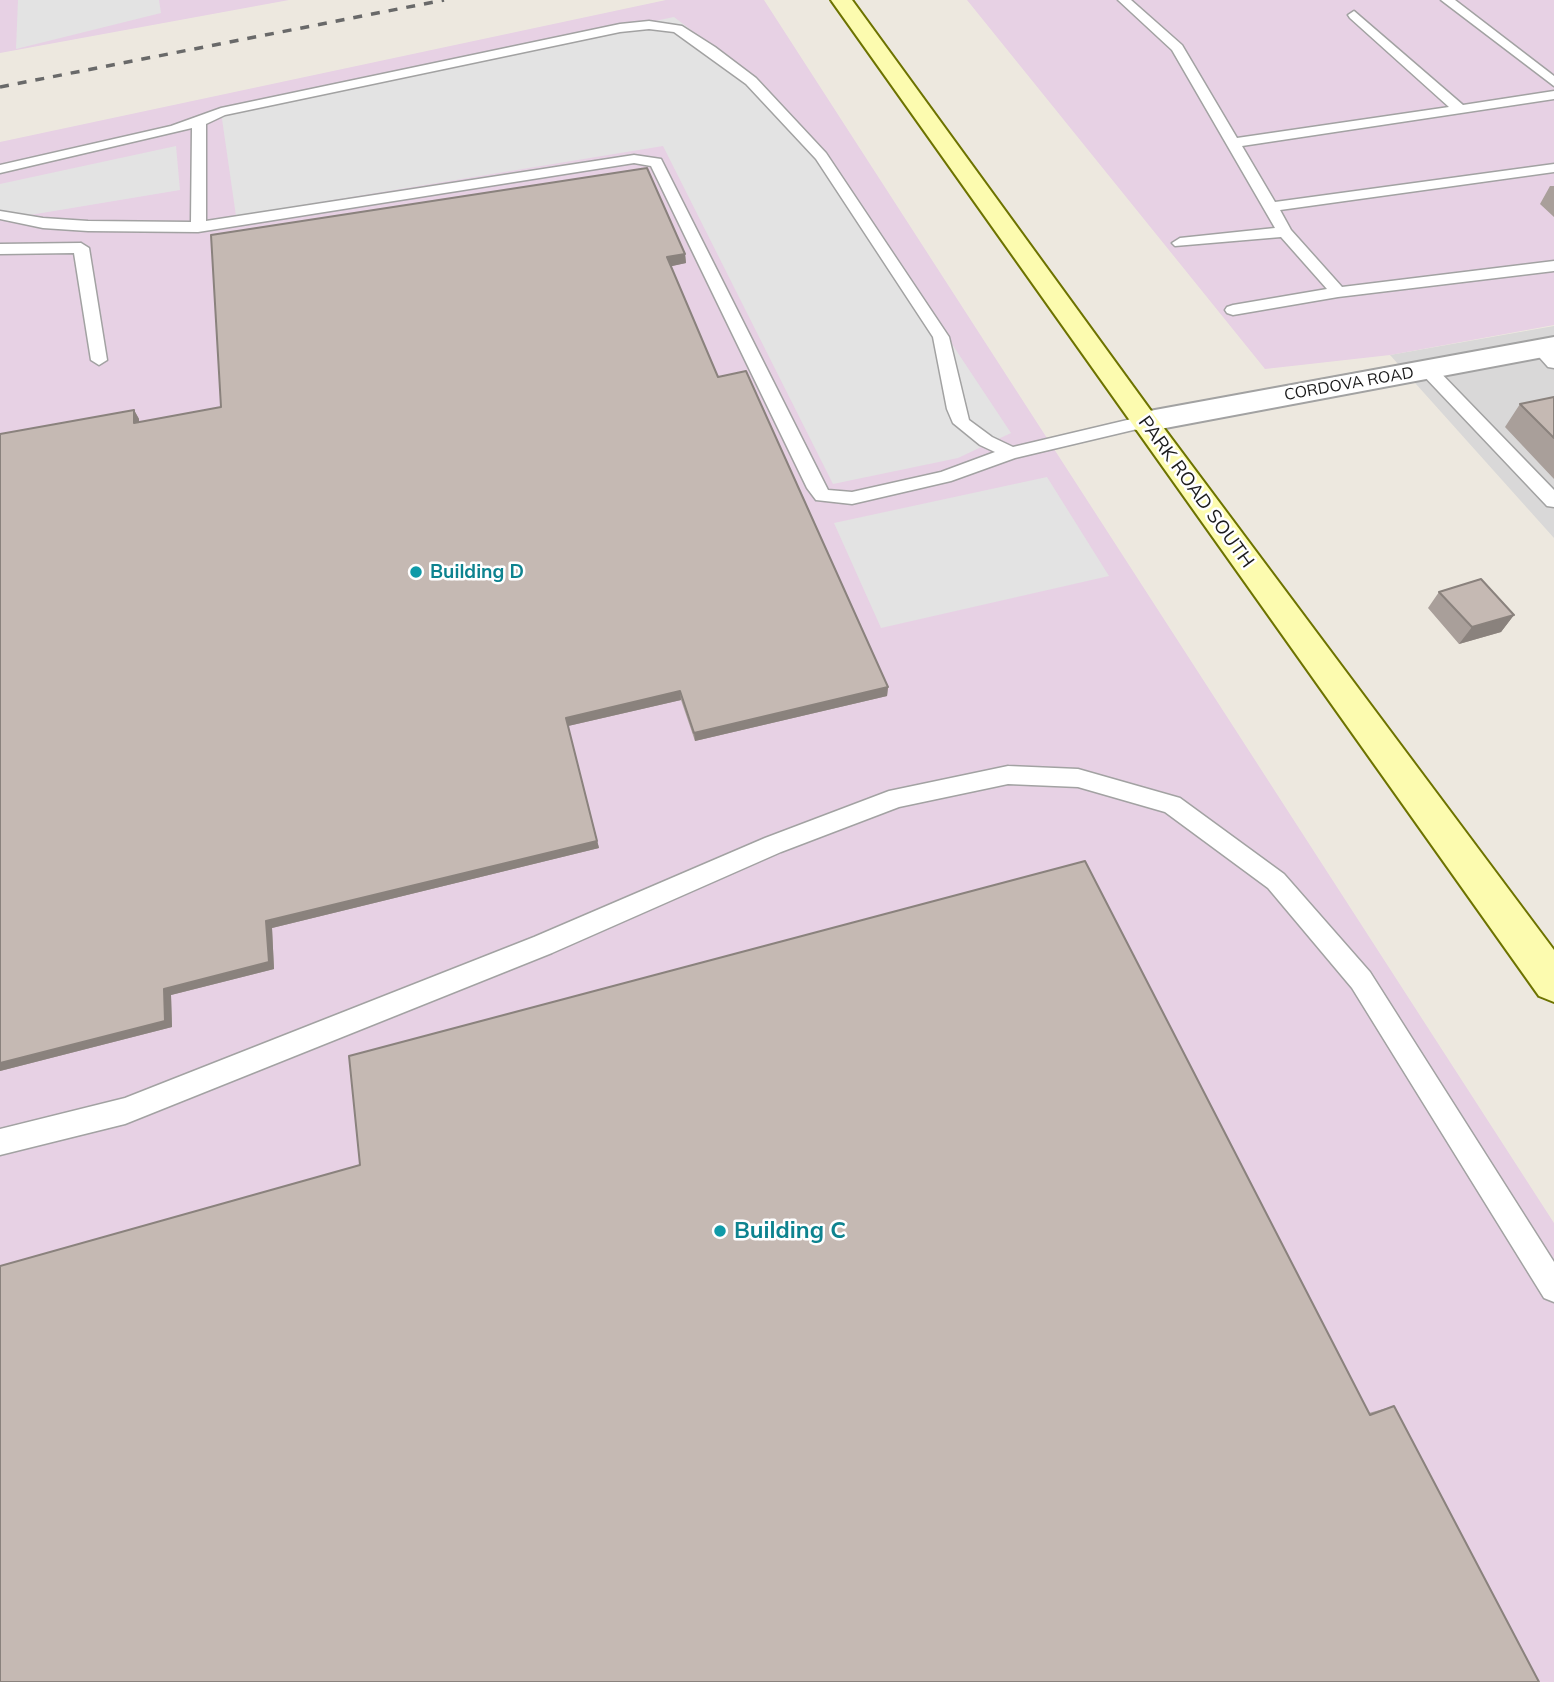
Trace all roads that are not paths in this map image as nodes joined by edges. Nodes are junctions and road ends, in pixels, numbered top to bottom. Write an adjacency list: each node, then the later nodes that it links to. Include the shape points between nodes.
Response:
1 (841, 0): 24 (main road, PARK ROAD SOUTH)
2 (1124, 0): 9 (lane, via 1177,48)
3 (1447, 0): 5 (lane)
4 (1354, 15): 7 (lane)
5 (1554, 82)
6 (1554, 95): 7 (lane)
7 (1460, 109): 9 (lane)
8 (199, 122): 11 (lane); 14 (lane); 25 (lane, via 255,104 620,28 678,29 754,83 821,156 941,337 962,423 986,442)
9 (1233, 142): 12 (lane)
10 (1554, 168): 12 (lane)
11 (0, 169)
12 (1271, 207): 15 (lane)
13 (0, 215): 14 (lane, via 88,226)
14 (198, 227): 25 (lane, via 651,160 660,166 823,496 852,498 933,480)
15 (1285, 232): 16 (lane); 19 (lane)
16 (1180, 243)
17 (0, 249): 22 (lane, via 80,248)
18 (1554, 265): 19 (lane)
19 (1338, 292): 20 (lane)
20 (1233, 310)
21 (1549, 353): 23 (street, CORDOVA ROAD)
22 (99, 360)
23 (1427, 369): 24 (street, CORDOVA ROAD); 26 (lane)
24 (1144, 422): 25 (lane); 27 (main road, PARK ROAD SOUTH)
25 (1011, 453)
26 (1554, 501)
27 (1554, 983)
28 (0, 1142): 29 (lane, via 125,1111 544,945 773,845 897,798 1008,775 1078,778 1172,805 1276,881 1361,981)
29 (1554, 1288)

